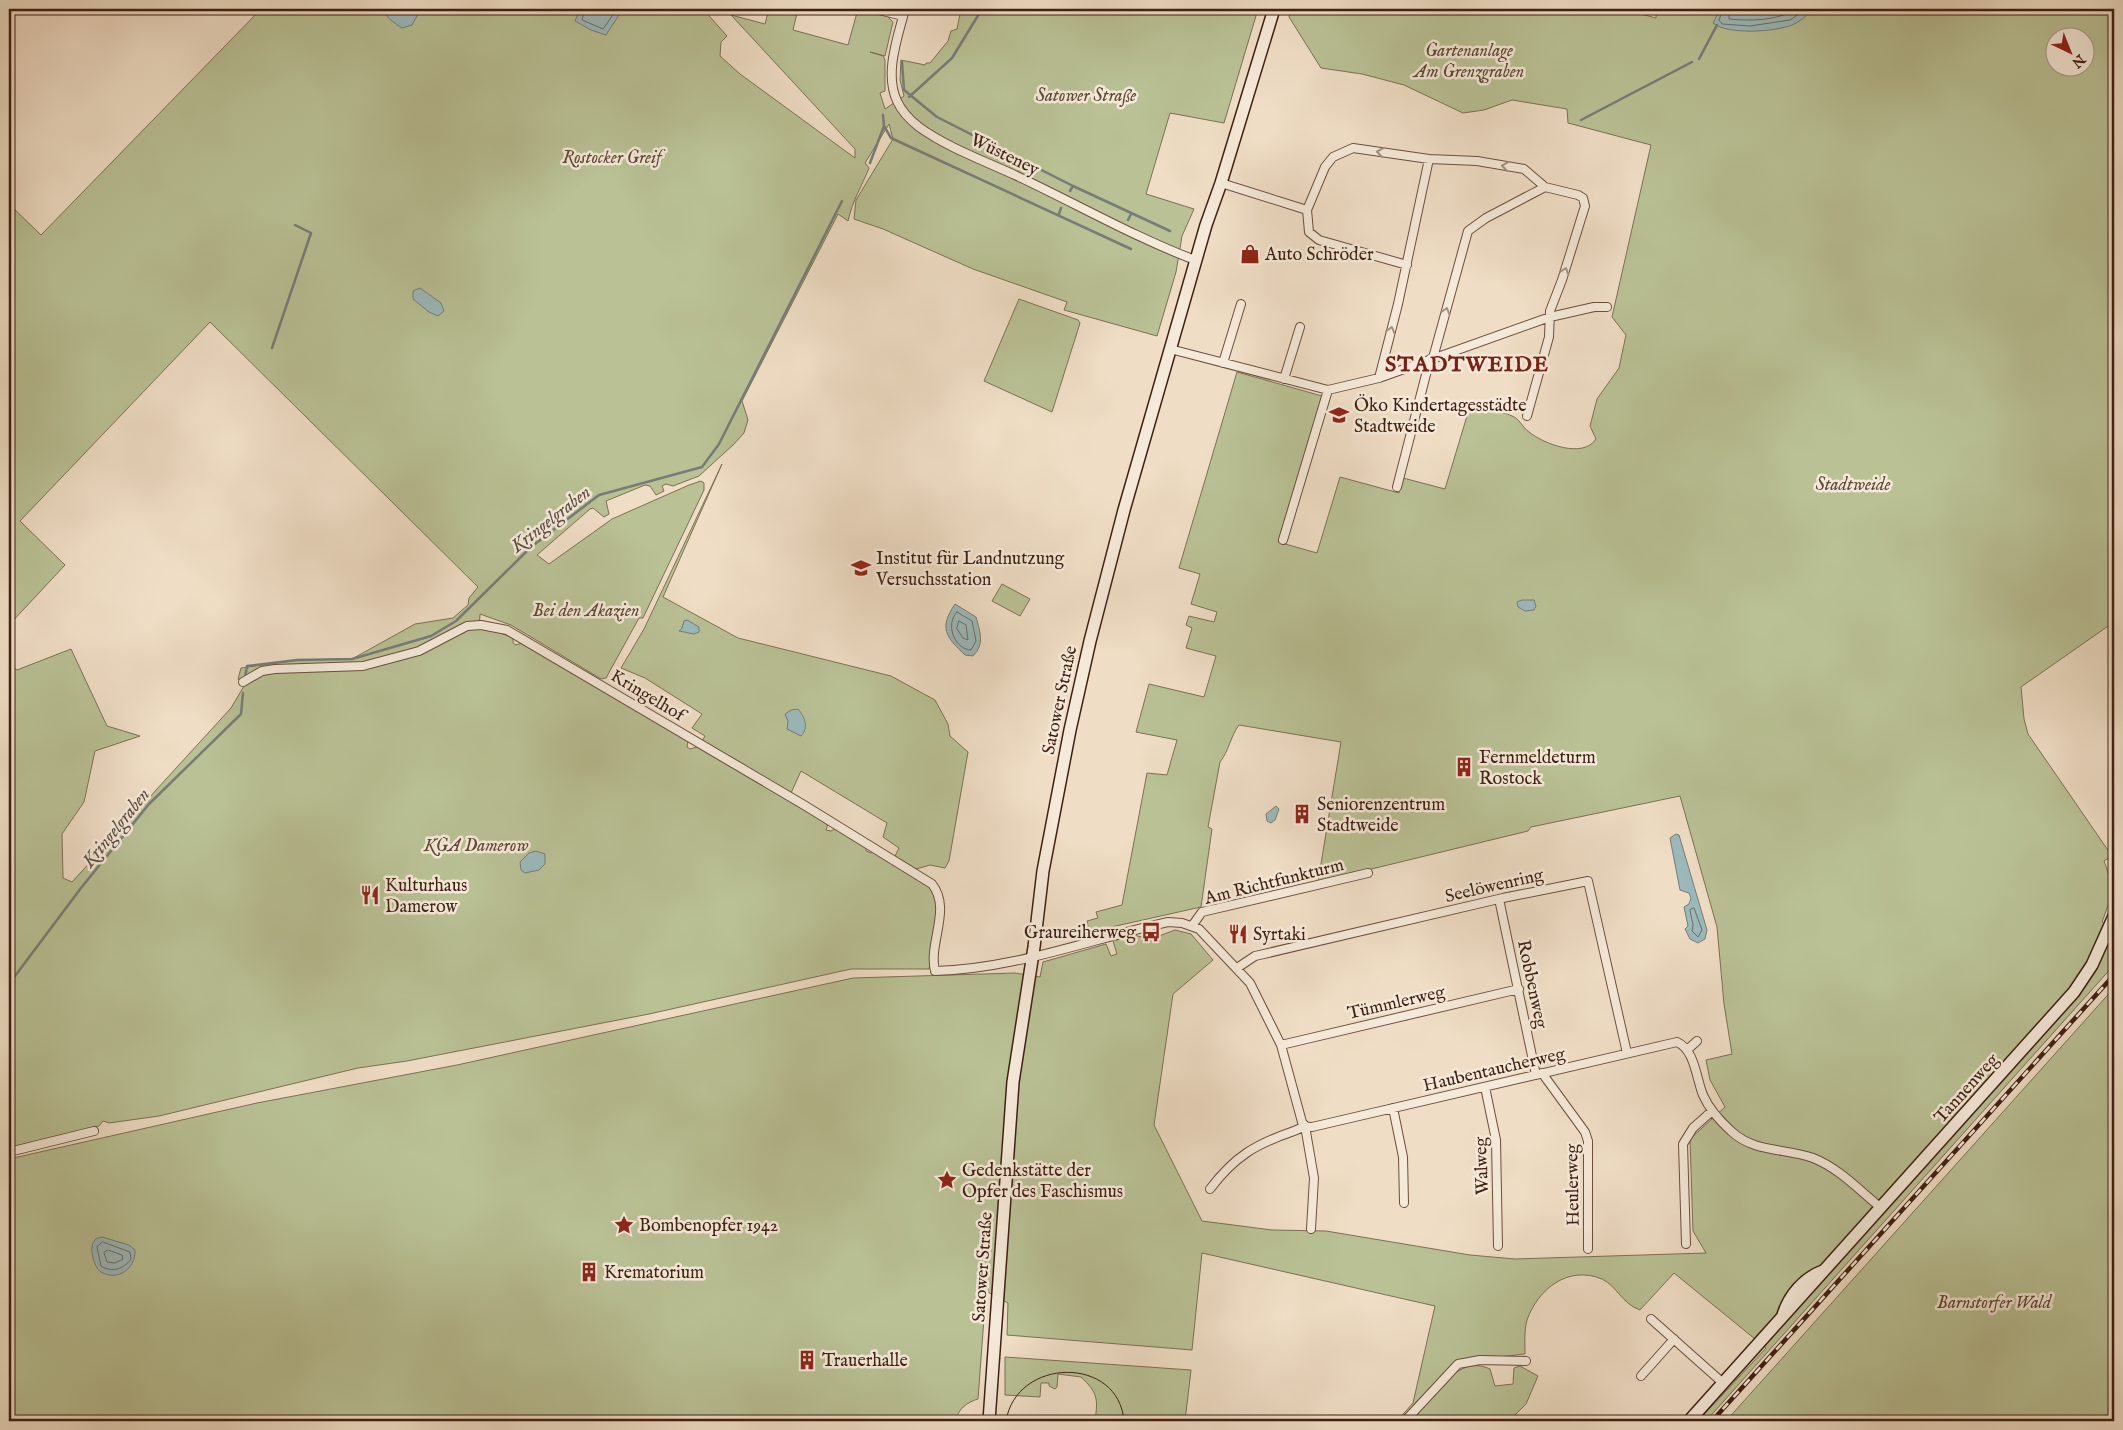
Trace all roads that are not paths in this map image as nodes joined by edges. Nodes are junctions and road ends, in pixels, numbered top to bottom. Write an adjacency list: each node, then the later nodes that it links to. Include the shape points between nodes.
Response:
1 (875, 9): 3 (street)
2 (1274, 9): 5 (main road, Satower Straße)
3 (904, 12): 8 (street, Wüsteney, via 894,52 892,86 902,109 914,123 944,141)
4 (1429, 160): 6 (street, one-way to 4, via 1524,169 1477,162); 7 (street, one-way to 7, via 1353,148 1344,150 1325,167); 9 (street)
5 (1221, 183): 7 (street); 8 (main road, Satower Straße)
6 (1545, 186): 12 (street, one-way to 6, via 1585,206 1583,198 1578,195); 15 (street, one-way to 6, via 1468,231)
7 (1307, 210): 9 (street, via 1310,236)
8 (1195, 260): 14 (main road, Satower Straße)
9 (1407, 265): 17 (street, one-way to 9)
10 (1241, 304): 16 (street)
11 (1607, 308): 12 (street, via 1594,307)
12 (1550, 317): 15 (street); 20 (street, via 1549,336)
13 (1300, 327): 18 (street)
14 (1170, 349): 16 (street); 28 (main road, Satower Straße, via 1124,510 1078,694 1043,871)
15 (1431, 359): 17 (street); 21 (street)
16 (1223, 363): 18 (street)
17 (1379, 378): 19 (street)
18 (1284, 379): 19 (street)
19 (1328, 390): 22 (street)
20 (1527, 416)
21 (1397, 487)
22 (1283, 540)
23 (243, 682): 28 (street, Kringelhof, via 262,671 276,669 371,664 419,650 467,626 507,630 932,884 937,890 940,911 933,952 935,971 977,969)
24 (1368, 873): 27 (street, Am Richtfunkturm, via 1202,912)
25 (1499, 899): 29 (street, Seelöwenring, via 1255,956); 30 (street, Robbenweg); 34 (street, Seelöwenring, via 1588,881)
26 (2114, 916): 44 (main road, Tannenweg, via 2092,965 2074,992)
27 (1192, 926): 28 (street, via 1168,922); 29 (street, via 1206,935)
28 (1032, 958): 54 (main road, Satower Straße, via 1013,1082)
29 (1237, 968): 32 (street, via 1257,994)
30 (1519, 989): 32 (street, Tümmlerweg); 35 (street, Robbenweg)
31 (1697, 1041): 33 (street)
32 (1281, 1045): 39 (street)
33 (1687, 1050): 34 (street, Haubentaucherweg, via 1677,1042); 38 (street)
34 (1627, 1053): 35 (street, Haubentaucherweg)
35 (1539, 1074): 36 (street, Haubentaucherweg); 48 (street, Heulerweg, via 1585,1132 1588,1141)
36 (1485, 1087): 37 (street, Haubentaucherweg); 47 (street, Walweg, via 1496,1140)
37 (1393, 1108): 39 (street, Haubentaucherweg); 43 (street, via 1403,1157)
38 (1712, 1111): 44 (street, via 1733,1133 1752,1144 1800,1154 1830,1166); 46 (street, via 1693,1128 1684,1144)
39 (1305, 1126): 42 (street, Haubentaucherweg, via 1277,1135 1248,1150); 45 (street, via 1314,1178)
40 (94, 1131): 41 (street)
41 (9, 1152)
42 (1210, 1189)
43 (1404, 1202)
44 (1881, 1208): 53 (main road, Tannenweg)
45 (1311, 1228)
46 (1686, 1244)
47 (1498, 1246)
48 (1588, 1249)
49 (1651, 1319): 50 (street)
50 (1674, 1340): 52 (street); 53 (street)
51 (1526, 1361): 55 (street, via 1480,1360 1458,1364)
52 (1640, 1376)
53 (1723, 1383): 56 (main road, Tannenweg)
54 (990, 1421)
55 (1405, 1421)
56 (1689, 1421)

